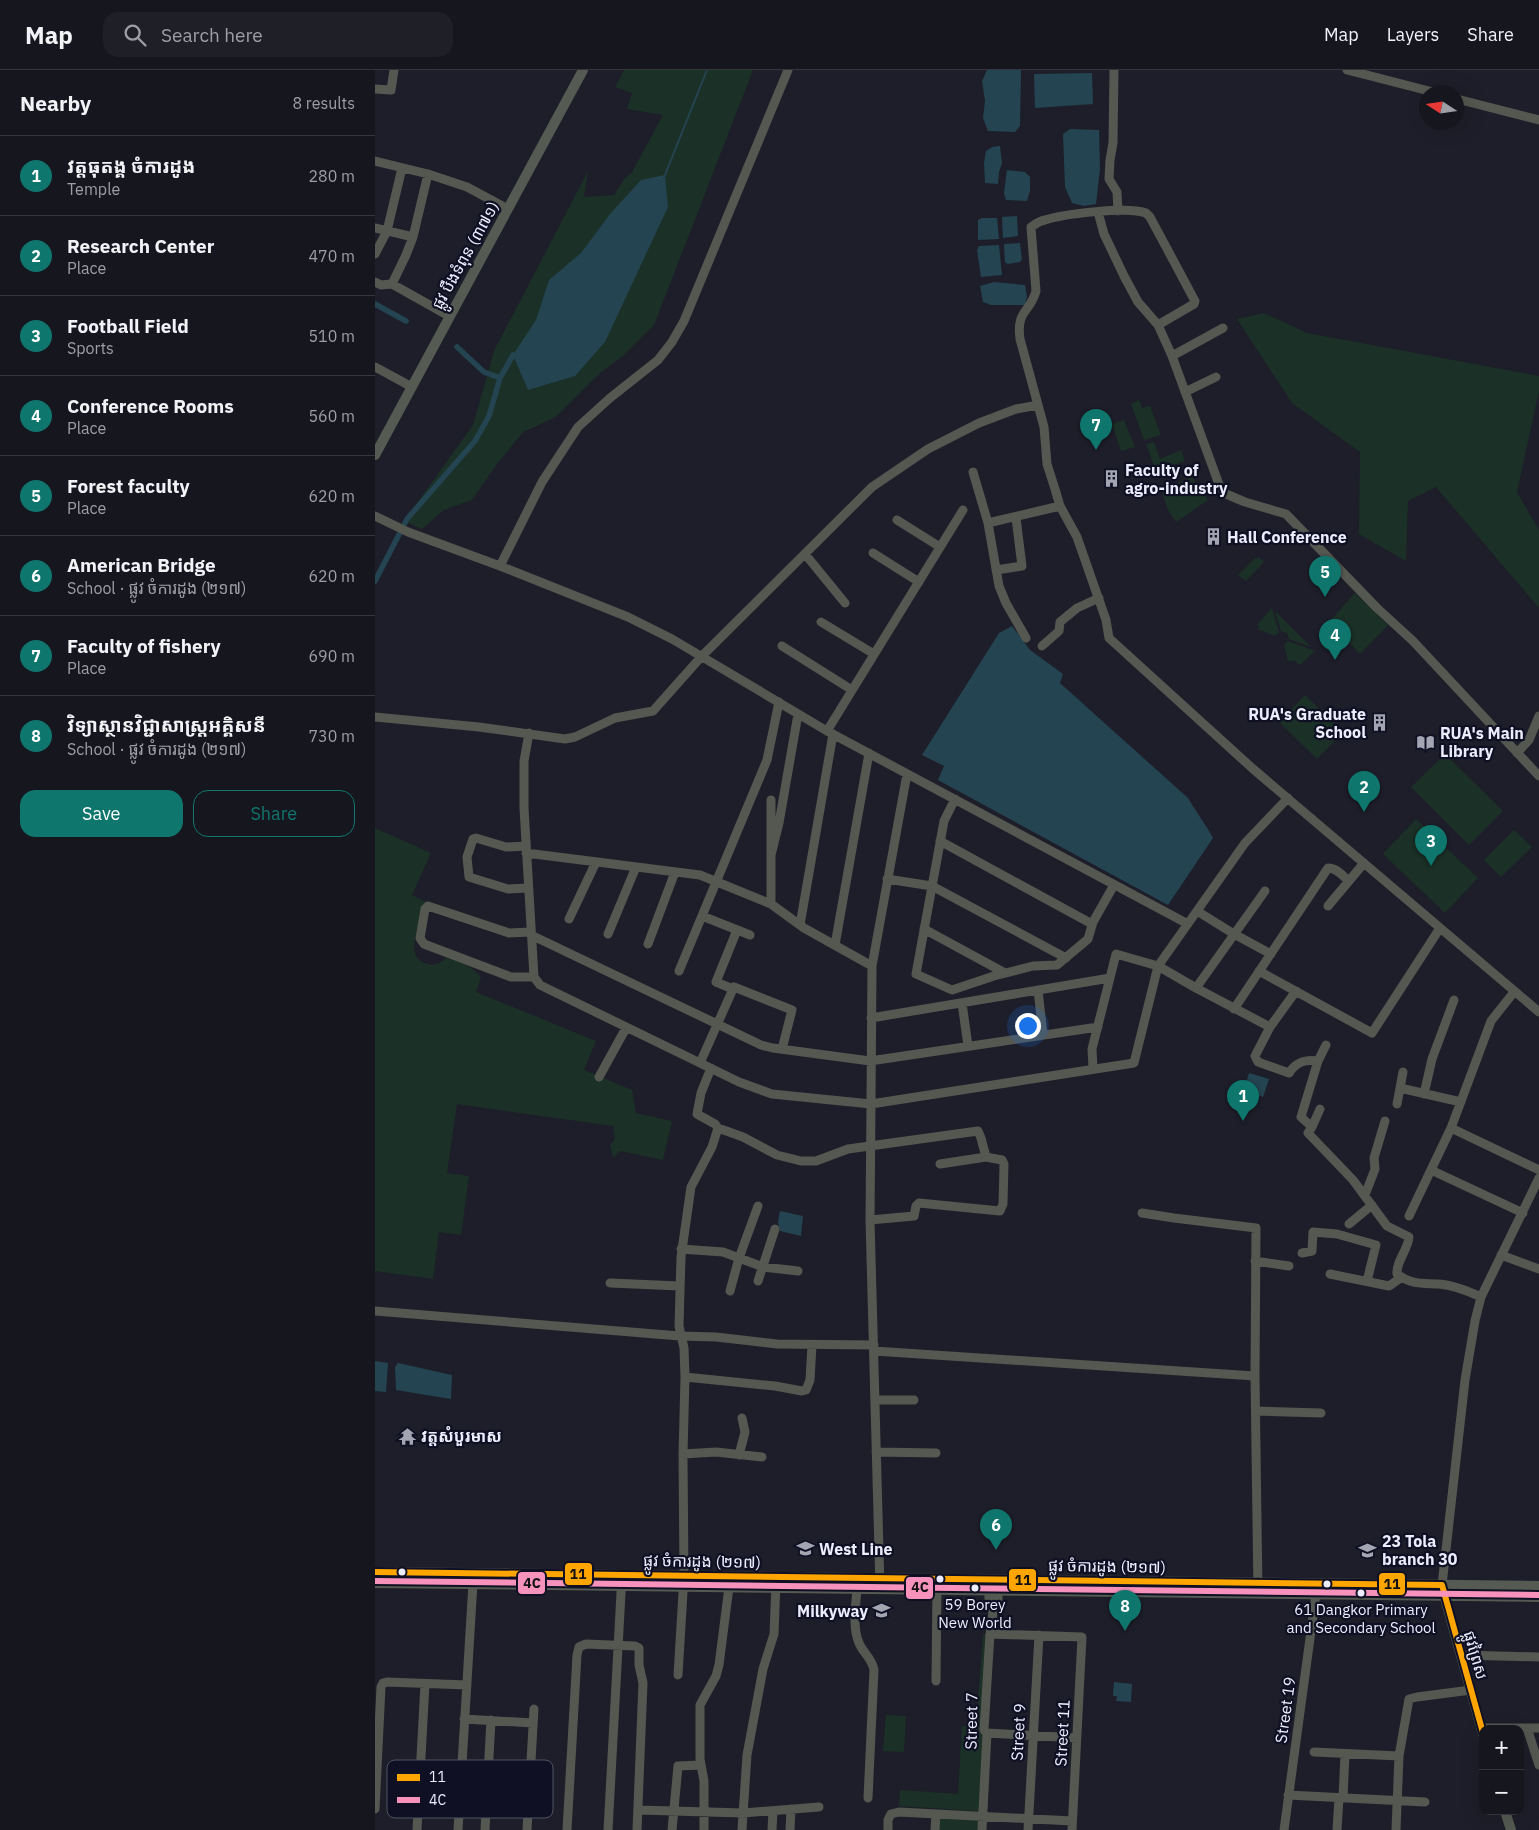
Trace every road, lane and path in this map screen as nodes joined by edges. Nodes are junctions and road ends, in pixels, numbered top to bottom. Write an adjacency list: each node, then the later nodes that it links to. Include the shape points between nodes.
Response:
1 (394, 70): 7 (street, via 391,90)
2 (583, 70): 14 (main road, ផ្លូវ បឹងទំពុន (៣៧១))
3 (788, 70): 43 (street, via 684,321 672,342 657,360 578,427 542,482)
4 (1114, 70): 15 (street, via 1109,179 1117,192)
5 (1347, 70): 6 (street)
6 (1419, 88)
7 (375, 89)
8 (1464, 100): 9 (street)
9 (1539, 120)
10 (376, 161): 11 (street); 12 (street)
11 (401, 168): 13 (street); 18 (street)
12 (375, 171)
13 (428, 174): 14 (street, via 467,187); 19 (street)
14 (507, 209): 23 (main road, ផ្លូវ បឹងទំពុន (៣៧១))
15 (1118, 211): 16 (street); 24 (street, via 1148,214 1195,301)
16 (1098, 212): 24 (street, via 1104,234 1138,302); 31 (street, via 1050,218 1031,227 1036,291 1021,316 1019,328)
17 (375, 228): 18 (street)
18 (387, 231): 19 (street); 20 (street)
19 (413, 237): 22 (street)
20 (375, 254)
21 (375, 282): 22 (street, via 381,286)
22 (391, 284): 23 (street)
23 (449, 316): 29 (main road, ផ្លូវ បឹងទំពុន (៣៧១))
24 (1158, 325): 26 (street)
25 (1223, 328): 26 (street)
26 (1172, 356): 30 (street)
27 (375, 367): 29 (street)
28 (1216, 377): 30 (street)
29 (412, 387): 32 (main road, ផ្លូវ បឹងទំពុន (៣៧១))
30 (1185, 392): 61 (street, via 1220,487 1226,494 1286,514 1413,641)
31 (1039, 405): 34 (street, via 1047,464); 42 (street, via 1016,408 979,422 927,449 871,488)
32 (375, 455)
33 (973, 472): 39 (street)
34 (1060, 506): 37 (street); 46 (street, via 1077,537)
35 (963, 510): 40 (street)
36 (375, 516): 43 (street, via 408,532)
37 (1016, 518): 39 (street); 44 (street, via 1022,566)
38 (897, 520): 40 (street)
39 (989, 523): 44 (street)
40 (940, 547): 45 (street)
41 (873, 553): 45 (street)
42 (805, 554): 47 (street); 53 (street)
43 (500, 566): 53 (street, via 628,617)
44 (996, 570): 49 (street, via 1006,603)
45 (919, 582): 52 (street)
46 (1099, 598): 51 (street, via 1077,608 1060,622 1059,631); 65 (street, via 1109,638)
47 (845, 603)
48 (821, 622): 52 (street)
49 (1026, 638)
50 (782, 646): 54 (street)
51 (1042, 646)
52 (874, 654): 54 (street)
53 (701, 656): 55 (street); 60 (street, via 653,711 615,718 570,738)
54 (852, 690): 59 (street)
55 (779, 702): 56 (street); 77 (street, via 767,760)
56 (798, 714): 59 (street); 70 (street)
57 (1539, 716): 61 (street, via 1529,740)
58 (375, 717): 60 (street)
59 (830, 732): 62 (street); 89 (street)
60 (529, 734): 69 (street, via 524,761)
61 (1517, 753): 64 (street)
62 (869, 754): 63 (street); 98 (street)
63 (907, 774): 66 (street); 75 (street)
64 (1539, 776)
65 (1288, 798): 72 (street); 84 (street, via 1245,843)
66 (955, 799): 68 (street, via 944,820); 78 (street)
67 (771, 800): 70 (street)
68 (940, 841): 79 (street); 87 (street)
69 (526, 849): 71 (street); 80 (street); 80 (street, via 476,838 467,857 469,877 508,889)
70 (771, 855): 82 (street)
71 (596, 862): 73 (street); 86 (street)
72 (1364, 863): 76 (street); 91 (street)
73 (636, 867): 74 (street); 94 (street)
74 (675, 872): 77 (street, via 700,875); 97 (street)
75 (887, 879): 79 (street); 101 (street)
76 (1349, 881): 83 (street); 99 (street, via 1338,871 1328,868)
77 (716, 882): 82 (street); 85 (street)
78 (1114, 884): 87 (street); 88 (street)
79 (932, 886): 90 (street); 100 (street)
80 (528, 888): 93 (street)
81 (1265, 891): 95 (street)
82 (771, 904): 89 (street)
83 (1328, 906)
84 (1197, 911): 88 (street); 95 (street)
85 (702, 916): 92 (street); 103 (street)
86 (569, 920)
87 (1092, 924): 100 (street, via 1088,939)
88 (1188, 924): 102 (street)
89 (800, 925): 98 (street)
90 (924, 928): 105 (street); 105 (street, via 916,974 952,990)
91 (1440, 928): 111 (street, via 1372,1033); 112 (street)
92 (737, 930): 96 (street); 109 (street, via 716,982)
93 (531, 934): 106 (street); 106 (street, via 509,933 428,906 421,938 424,944 511,978); 118 (street)
94 (608, 934)
95 (1234, 934): 99 (street); 108 (street)
96 (750, 935)
97 (648, 944)
98 (835, 945): 101 (street)
99 (1271, 954): 104 (street)
100 (1066, 958): 105 (street, via 1057,966 1033,966)
101 (872, 966): 117 (street)
102 (1158, 966): 107 (street, via 1117,954); 108 (street); 130 (street, via 1134,1062)
103 (679, 971)
104 (1259, 971): 111 (street); 115 (street)
105 (1005, 974)
106 (533, 977): 121 (street, via 546,989)
107 (1110, 978): 110 (street); 119 (street)
108 (1196, 988): 115 (street)
109 (733, 989): 118 (street); 125 (street, via 792,1010)
110 (1038, 990): 114 (street); 122 (street)
111 (1296, 991): 120 (street)
112 (1514, 992): 116 (street); 135 (street, via 1491,1021)
113 (1454, 1000): 134 (street, via 1432,1058)
114 (962, 1003): 117 (street); 124 (street)
115 (1234, 1009): 120 (street)
116 (1539, 1012)
117 (871, 1018): 126 (street)
118 (717, 1024): 125 (street, via 761,1045); 128 (street)
119 (1097, 1027): 122 (street); 130 (street, via 1092,1049)
120 (1270, 1027): 127 (street, via 1255,1056 1258,1062 1289,1073 1301,1062)
121 (626, 1028): 128 (street); 132 (street)
122 (1043, 1035): 124 (street)
123 (1326, 1045): 127 (street)
124 (968, 1046): 126 (street)
125 (781, 1049): 126 (street)
126 (871, 1061): 136 (street)
127 (1318, 1061): 140 (street, via 1301,1117)
128 (700, 1063): 129 (street)
129 (711, 1068): 136 (street, via 772,1094); 141 (street, via 697,1114)
130 (1093, 1068): 136 (street)
131 (1403, 1072): 133 (street)
132 (599, 1077)
133 (1400, 1088): 134 (street); 137 (street)
134 (1424, 1094): 135 (street)
135 (1461, 1102): 142 (street)
136 (871, 1104): 143 (street)
137 (1397, 1104)
138 (1320, 1109): 140 (street)
139 (1385, 1121): 149 (street, via 1374,1158 1375,1169)
140 (1312, 1127): 149 (street, via 1308,1133)
141 (718, 1128): 143 (street, via 777,1155 801,1161 816,1161 849,1149); 158 (street, via 691,1187)
142 (1451, 1128): 146 (street); 147 (street)
143 (870, 1147): 144 (street, via 978,1131); 155 (street)
144 (986, 1157): 145 (street); 155 (street, via 1002,1160 1005,1164 1000,1211 919,1203 914,1216)
145 (940, 1164)
146 (1431, 1170): 153 (street); 154 (street)
147 (1539, 1170)
148 (1539, 1178): 153 (street)
149 (1365, 1195): 150 (street)
150 (1372, 1205): 156 (street); 168 (street, via 1387,1226 1409,1237 1397,1271)
151 (758, 1206): 161 (street)
152 (1142, 1213): 162 (street, via 1256,1228)
153 (1523, 1213): 160 (street)
154 (1409, 1216)
155 (870, 1220): 178 (street)
156 (1349, 1224)
157 (775, 1229): 164 (street)
158 (681, 1250): 161 (street, via 723,1252); 172 (street)
159 (1302, 1253): 170 (street, via 1312,1251 1313,1232 1337,1234 1376,1245)
160 (1501, 1256): 165 (street); 174 (street)
161 (739, 1258): 164 (street); 173 (street)
162 (1255, 1261): 163 (street); 179 (street)
163 (1289, 1266)
164 (763, 1267): 166 (street); 169 (street)
165 (1539, 1269)
166 (798, 1271)
167 (1330, 1274): 170 (street)
168 (1402, 1277): 170 (street, via 1389,1286); 174 (street, via 1417,1284 1454,1286)
169 (758, 1281)
170 (1367, 1281)
171 (610, 1282): 172 (street)
172 (679, 1286): 176 (street)
173 (730, 1291)
174 (1481, 1297): 204 (street, via 1465,1380)
175 (375, 1311): 176 (street)
176 (680, 1336): 177 (street); 180 (street, via 684,1348)
177 (812, 1345): 178 (street); 180 (street, via 807,1390)
178 (874, 1348): 179 (street); 181 (street)
179 (1255, 1376): 183 (street)
180 (685, 1377): 188 (street)
181 (875, 1400): 182 (street); 186 (street)
182 (914, 1400)
183 (1256, 1411): 184 (street); 203 (street)
184 (1321, 1413)
185 (742, 1418): 189 (street, via 745,1432)
186 (876, 1452): 187 (street); 196 (street)
187 (936, 1453)
188 (683, 1454): 189 (street, via 716,1452); 193 (street)
189 (739, 1455): 190 (street)
190 (762, 1457)
191 (375, 1572): 192 (main road, ផ្លូវ ចំការដូង (២១៧))
192 (622, 1580): 193 (main road, ផ្លូវ ចំការដូង (២១៧)); 197 (main road, ផ្លូវ ចំការដូង (២១៧)); 209 (street)
193 (683, 1581): 194 (main road, ផ្លូវ ចំការដូង (២១៧)); 200 (main road, ផ្លូវ ចំការដូង (២១៧)); 212 (street)
194 (776, 1582): 196 (main road, ផ្លូវ ចំការដូង (២១៧)); 200 (main road, ផ្លូវ ចំការដូង (២១៧)); 202 (main road, ផ្លូវ ចំការដូង (២១៧)); 250 (street, via 774,1634 763,1669 747,1755)
195 (375, 1583): 197 (main road, ផ្លូវ ចំការដូង (២១៧))
196 (879, 1583): 198 (main road, ផ្លូវ ចំការដូង (២១៧)); 202 (main road, ផ្លូវ ចំការដូង (២១៧))
197 (473, 1584): 215 (street)
198 (937, 1584): 199 (main road, ផ្លូវ ចំការដូង (២១៧)); 213 (street)
199 (994, 1585): 203 (main road, ផ្លូវ ចំការដូង (២១៧)); 207 (street, Street 7, via 989,1602 993,1613)
200 (729, 1586): 235 (street, via 719,1665 700,1705)
201 (1539, 1586): 204 (main road, ផ្លូវ ចំការដូង (២១៧))
202 (857, 1588): 239 (street, via 856,1634 874,1670)
203 (1257, 1588): 204 (main road, ផ្លូវ ចំការដូង (២១៧)); 205 (main road, ផ្លូវ ចំការដូង (២១៧))
204 (1443, 1590): 205 (main road, ផ្លូវ ចំការដូង (២១៧)); 206 (main road, ផ្លូវ ចំការដូង (២១៧)); 210 (main road, ផ្លូវព្រៃស)
205 (1315, 1594): 238 (street, Street 19)
206 (1539, 1597)
207 (991, 1634): 208 (street); 225 (street, Street 7, via 984,1730)
208 (1039, 1635): 226 (street, Street 9); 227 (street, Street 11, via 1082,1637)
209 (617, 1645): 246 (street, via 639,1648 643,1683); 256 (street, via 586,1644 579,1647); 257 (street)
210 (1461, 1655): 211 (street); 216 (main road, ផ្លូវព្រៃស)
211 (1539, 1656)
212 (678, 1675)
213 (936, 1681)
214 (425, 1684): 215 (street); 231 (street); 237 (street, via 383,1683)
215 (467, 1685): 218 (street)
216 (1471, 1690): 221 (main road, ផ្លូវព្រៃស); 230 (street, via 1409,1699)
217 (534, 1709): 220 (street)
218 (465, 1719): 219 (street); 232 (street)
219 (491, 1720): 220 (street); 233 (street)
220 (533, 1723): 234 (street)
221 (1480, 1725)
222 (1524, 1728): 223 (street)
223 (1527, 1728): 224 (street); 236 (street)
224 (1539, 1728)
225 (987, 1733): 226 (street); 253 (street, Street 7)
226 (1033, 1736): 227 (street); 254 (street, Street 9)
227 (1077, 1738): 255 (street, Street 11)
228 (1314, 1752): 229 (street)
229 (1345, 1754): 230 (street); 240 (street)
230 (1399, 1756): 241 (street)
231 (421, 1760)
232 (462, 1760)
233 (489, 1760)
234 (531, 1760)
235 (701, 1765): 247 (street, via 678,1766); 249 (street)
236 (1539, 1765)
237 (376, 1768): 244 (street)
238 (1288, 1795): 240 (street); 268 (street, Street 19)
239 (868, 1798)
240 (1341, 1798): 241 (street); 269 (street)
241 (1397, 1801): 242 (street); 270 (street)
242 (1425, 1802)
243 (819, 1807): 245 (street)
244 (375, 1809)
245 (791, 1809): 248 (street); 263 (street)
246 (638, 1810): 247 (street); 258 (street)
247 (673, 1810): 249 (street); 259 (street)
248 (773, 1811): 250 (street); 262 (street)
249 (705, 1812): 250 (street); 260 (street)
250 (743, 1813): 261 (street)
251 (936, 1814): 253 (street); 264 (street, via 891,1814); 265 (street)
252 (1506, 1815): 271 (main road)
253 (982, 1816): 254 (street); 266 (street, Street 7)
254 (1029, 1819): 255 (street); 267 (street, Street 9)
255 (1072, 1826)
256 (567, 1830)
257 (608, 1830)
258 (637, 1830)
259 (672, 1830)
260 (704, 1830)
261 (742, 1830)
262 (772, 1830)
263 (790, 1830)
264 (888, 1830)
265 (935, 1830)
266 (981, 1830)
267 (1028, 1830)
268 (1283, 1830)
269 (1337, 1830)
270 (1396, 1830)
271 (1511, 1830)

